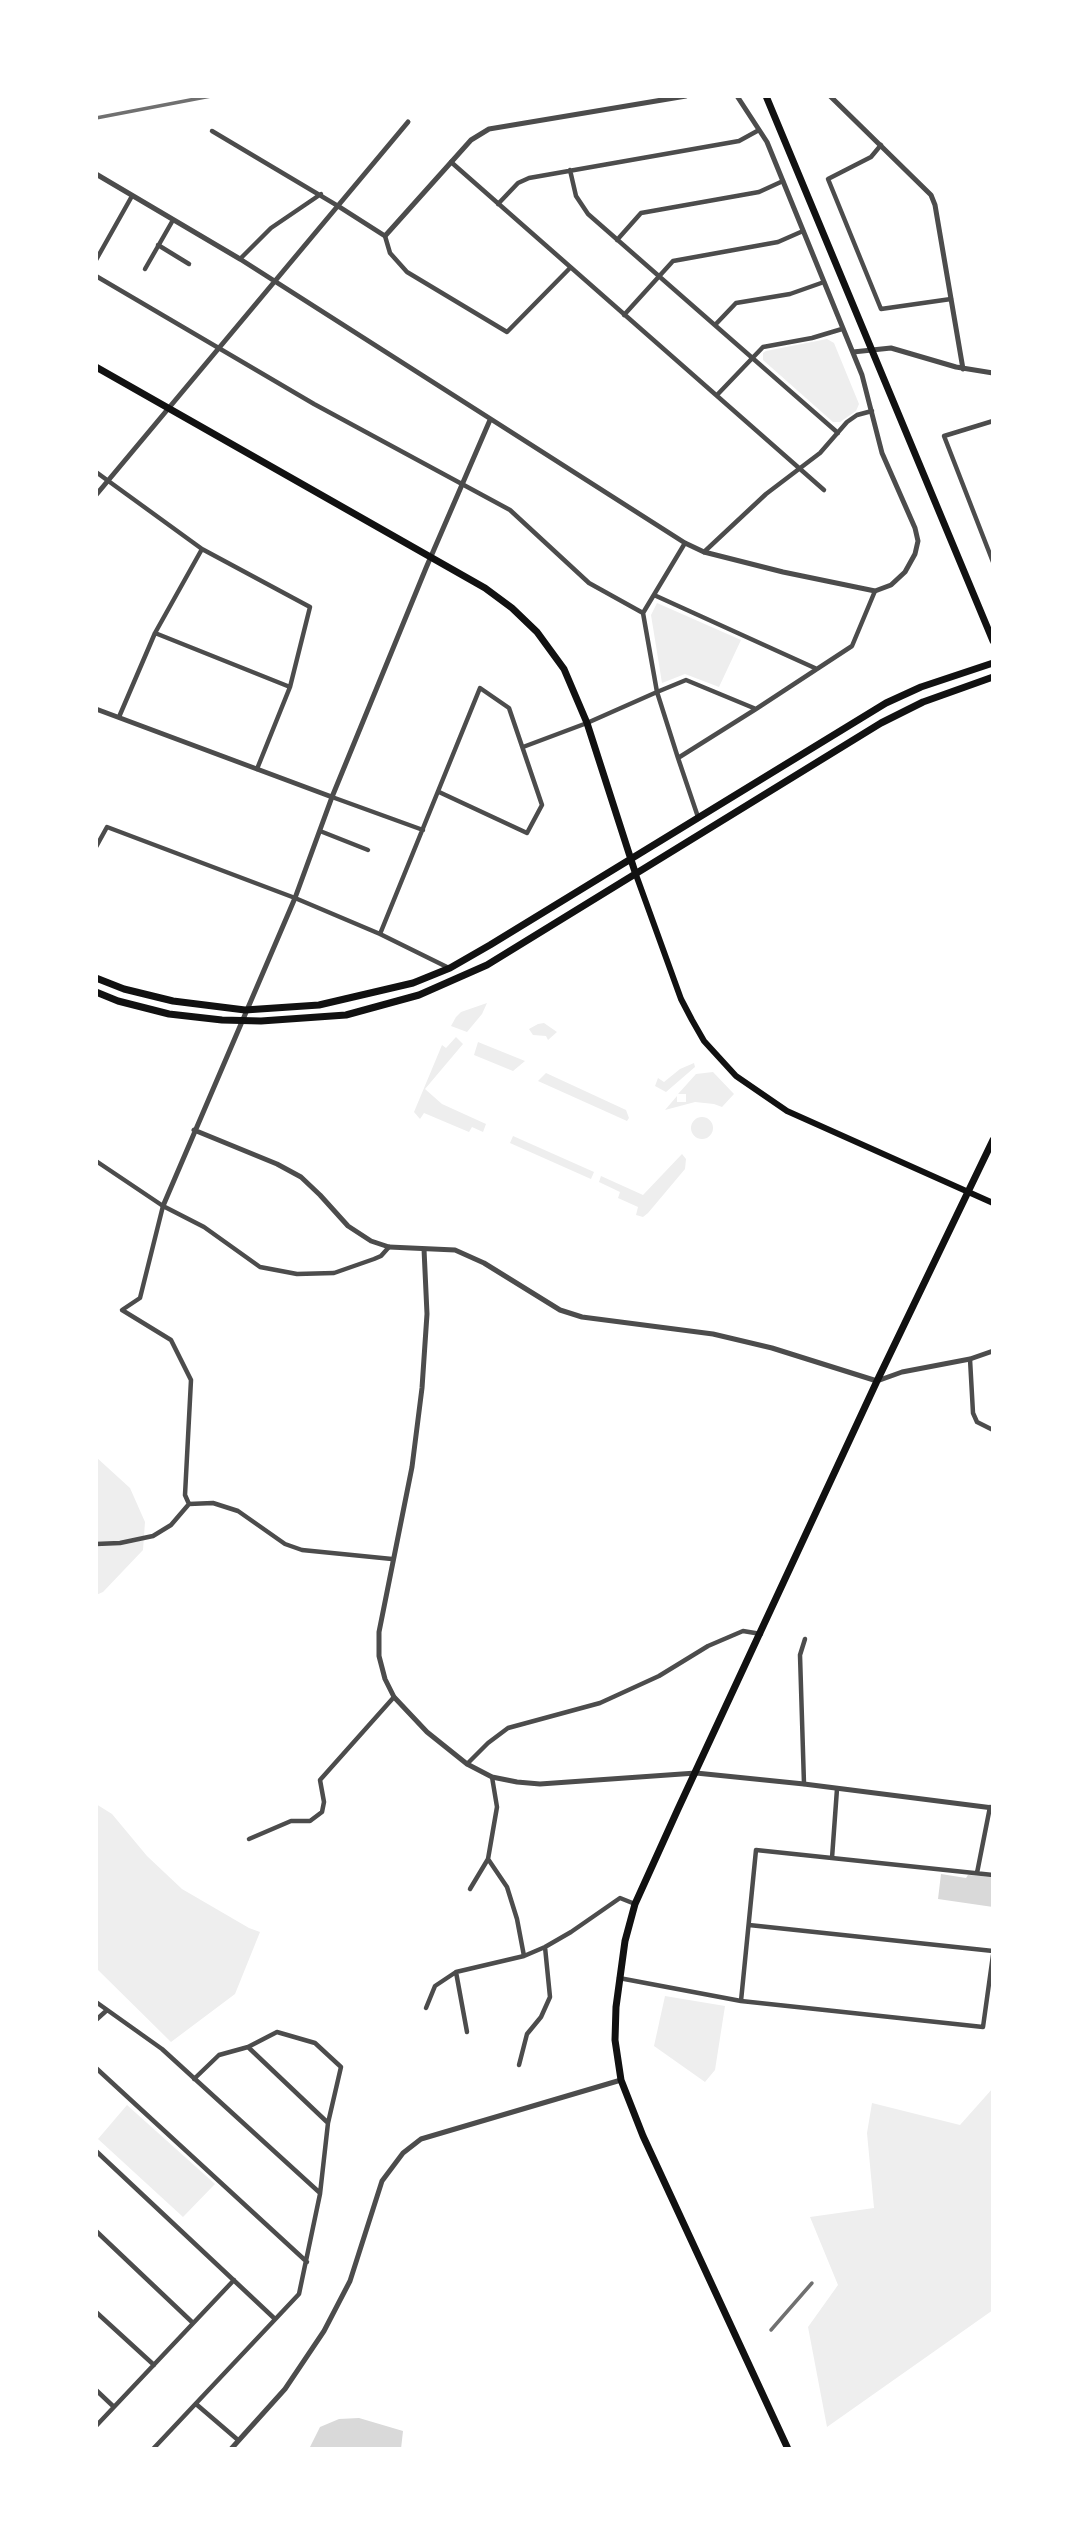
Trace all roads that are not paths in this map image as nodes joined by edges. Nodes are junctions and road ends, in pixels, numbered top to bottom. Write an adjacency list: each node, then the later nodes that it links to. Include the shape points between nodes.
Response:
1 (685, 96): 9 (street, via 489,129)
2 (737, 96): 6 (street)
3 (766, 96): 62 (main road)
4 (830, 96): 8 (street)
5 (408, 122): 16 (street)
6 (759, 130): 10 (street, via 739,141); 12 (street)
7 (212, 131): 13 (street)
8 (881, 145): 31 (street, via 931,195); 31 (street, via 871,157 828,179 881,309)
9 (451, 162): 15 (street); 19 (street)
10 (570, 170): 15 (street, via 528,178); 20 (street, via 580,204)
11 (96, 174): 14 (street)
12 (783, 181): 18 (street); 20 (street, via 759,192 641,213)
13 (321, 194): 16 (street); 22 (street, via 271,228)
14 (132, 196): 17 (street); 23 (street)
15 (498, 204): 25 (street)
16 (338, 206): 19 (street); 29 (street)
17 (173, 220): 21 (street); 22 (street)
18 (803, 231): 28 (street, via 778,242 673,261); 30 (street)
19 (385, 236): 25 (street, via 390,253 407,272 507,332)
20 (617, 240): 28 (street)
21 (158, 245): 24 (street); 26 (street)
22 (240, 259): 29 (street)
23 (96, 260)
24 (189, 264)
25 (570, 268): 32 (street)
26 (145, 269)
27 (96, 276): 35 (street)
28 (659, 276): 32 (street); 33 (street)
29 (275, 281): 35 (street); 44 (street)
30 (824, 282): 33 (street, via 790,294 736,303); 34 (street)
31 (951, 299): 39 (street)
32 (625, 316): 41 (street)
33 (715, 325): 37 (street)
34 (842, 329): 36 (street); 37 (street, via 763,347)
35 (219, 347): 42 (street); 50 (street)
36 (853, 352): 39 (street, via 891,348); 43 (street)
37 (752, 358): 41 (street); 46 (street)
38 (96, 367): 42 (main road)
39 (963, 369): 40 (street)
40 (993, 373)
41 (717, 395): 47 (street)
42 (169, 408): 49 (street); 56 (main road)
43 (872, 411): 46 (street, via 857,415); 58 (street, via 881,453 918,541 905,572)
44 (490, 420): 50 (street); 53 (street)
45 (993, 421): 57 (street, via 944,436)
46 (838, 433): 47 (street)
47 (800, 468): 51 (street); 55 (street)
48 (96, 472): 49 (street)
49 (109, 481): 52 (street); 54 (street)
50 (461, 484): 56 (street); 60 (street, via 510,510 589,583)
51 (824, 490)
52 (96, 495)
53 (685, 543): 55 (street); 59 (street)
54 (202, 549): 61 (street); 66 (street, via 310,607)
55 (704, 552): 58 (street)
56 (430, 557): 71 (main road, via 485,588 537,632 564,669); 76 (street)
57 (993, 562)
58 (875, 591): 64 (street, via 852,646)
59 (654, 595): 60 (street); 64 (street)
60 (643, 613): 67 (street)
61 (155, 633): 66 (street); 70 (street)
62 (993, 641)
63 (993, 663): 77 (main road, via 886,703)
64 (817, 669): 69 (street)
65 (993, 677): 83 (main road, via 881,723)
66 (290, 687): 74 (street)
67 (657, 692): 69 (street, via 686,680); 71 (street); 73 (street)
68 (96, 709): 70 (street)
69 (756, 709): 73 (street)
70 (119, 717): 74 (street)
71 (587, 723): 72 (street); 82 (main road)
72 (523, 747): 75 (street, via 509,708 480,688); 75 (street, via 542,804 527,833)
73 (678, 758): 77 (street)
74 (257, 769): 76 (street)
75 (439, 792): 78 (street)
76 (332, 797): 78 (street); 79 (street)
77 (698, 817): 82 (main road)
78 (423, 830): 85 (street)
79 (320, 831): 81 (street); 84 (street)
80 (96, 847): 84 (street, via 107,827)
81 (368, 850)
82 (631, 860): 83 (main road); 86 (main road)
83 (635, 872): 90 (main road, via 487,965 419,995 346,1015); 94 (main road, via 681,999 705,1041 727,1067 787,1111)
84 (295, 898): 85 (street); 89 (street)
85 (380, 934): 86 (street)
86 (450, 968): 89 (main road, via 343,1001)
87 (96, 978): 89 (main road, via 173,1001)
88 (96, 992): 90 (main road, via 169,1014)
89 (245, 1010): 90 (street)
90 (241, 1020): 91 (street)
91 (194, 1130): 96 (street); 97 (street, via 301,1177 348,1226)
92 (993, 1140): 94 (main road)
93 (96, 1161): 96 (street)
94 (968, 1192): 95 (main road); 101 (main road)
95 (993, 1203)
96 (163, 1206): 97 (street, via 204,1227 260,1267 279,1272 334,1273 381,1256); 103 (street, via 140,1298 122,1310 171,1340 191,1380 185,1495)
97 (389, 1247): 98 (street)
98 (424, 1250): 101 (street, via 470,1255 560,1310 582,1317 713,1334); 105 (street, via 427,1314 422,1388 412,1467)
99 (993, 1350): 100 (street)
100 (970, 1359): 101 (street); 102 (street, via 973,1413 977,1422)
101 (877, 1381): 106 (main road)
102 (993, 1430)
103 (189, 1504): 104 (street, via 171,1525 153,1536); 105 (street, via 226,1506 285,1544 302,1549)
104 (96, 1544)
105 (392, 1559): 108 (street, via 379,1656)
106 (761, 1634): 109 (street, via 743,1631 600,1703 508,1728); 110 (main road)
107 (805, 1639): 112 (street, via 800,1655)
108 (394, 1697): 109 (street); 115 (street, via 320,1780 322,1812 310,1821 291,1821)
109 (467, 1764): 111 (street)
110 (696, 1773): 111 (street, via 540,1784); 112 (street); 121 (main road)
111 (492, 1777): 117 (street, via 497,1807)
112 (804, 1784): 113 (street)
113 (837, 1789): 114 (street); 116 (street)
114 (991, 1807): 118 (street)
115 (249, 1839)
116 (832, 1858): 118 (street); 122 (street, via 755,1850)
117 (488, 1859): 120 (street); 125 (street, via 507,1887)
118 (977, 1873): 119 (street)
119 (993, 1875)
120 (470, 1889)
121 (635, 1904): 123 (street, via 620,1898); 127 (main road)
122 (748, 1925): 124 (street); 128 (street)
123 (545, 1947): 125 (street); 135 (street, via 550,1997 527,2034)
124 (993, 1953): 128 (street, via 983,2027)
125 (524, 1956): 126 (street)
126 (456, 1972): 130 (street, via 435,1986); 133 (street)
127 (619, 1978): 128 (street); 138 (main road, via 615,2040)
128 (741, 2001)
129 (96, 2002): 131 (street)
130 (426, 2008)
131 (106, 2010): 132 (street); 137 (street, via 162,2049)
132 (96, 2020)
133 (467, 2032)
134 (247, 2047): 137 (street, via 219,2055); 139 (street); 139 (street, via 277,2032 315,2043 341,2067)
135 (519, 2065)
136 (96, 2067): 143 (street)
137 (194, 2079): 141 (street)
138 (621, 2080): 153 (street, via 421,2139 402,2153 382,2182 350,2281 324,2330 285,2389); 156 (main road)
139 (328, 2123): 141 (street)
140 (96, 2151): 144 (street)
141 (320, 2194): 143 (street)
142 (96, 2231): 147 (street)
143 (307, 2262): 146 (street, via 299,2294)
144 (234, 2280): 146 (street); 147 (street)
145 (96, 2312): 148 (street)
146 (275, 2319): 150 (street)
147 (193, 2323): 148 (street)
148 (154, 2365): 151 (street)
149 (96, 2390): 151 (street)
150 (196, 2404): 153 (street); 154 (street)
151 (114, 2407): 152 (street)
152 (96, 2426)
153 (238, 2440): 155 (street)
154 (153, 2449)
155 (231, 2449)
156 (788, 2449)

